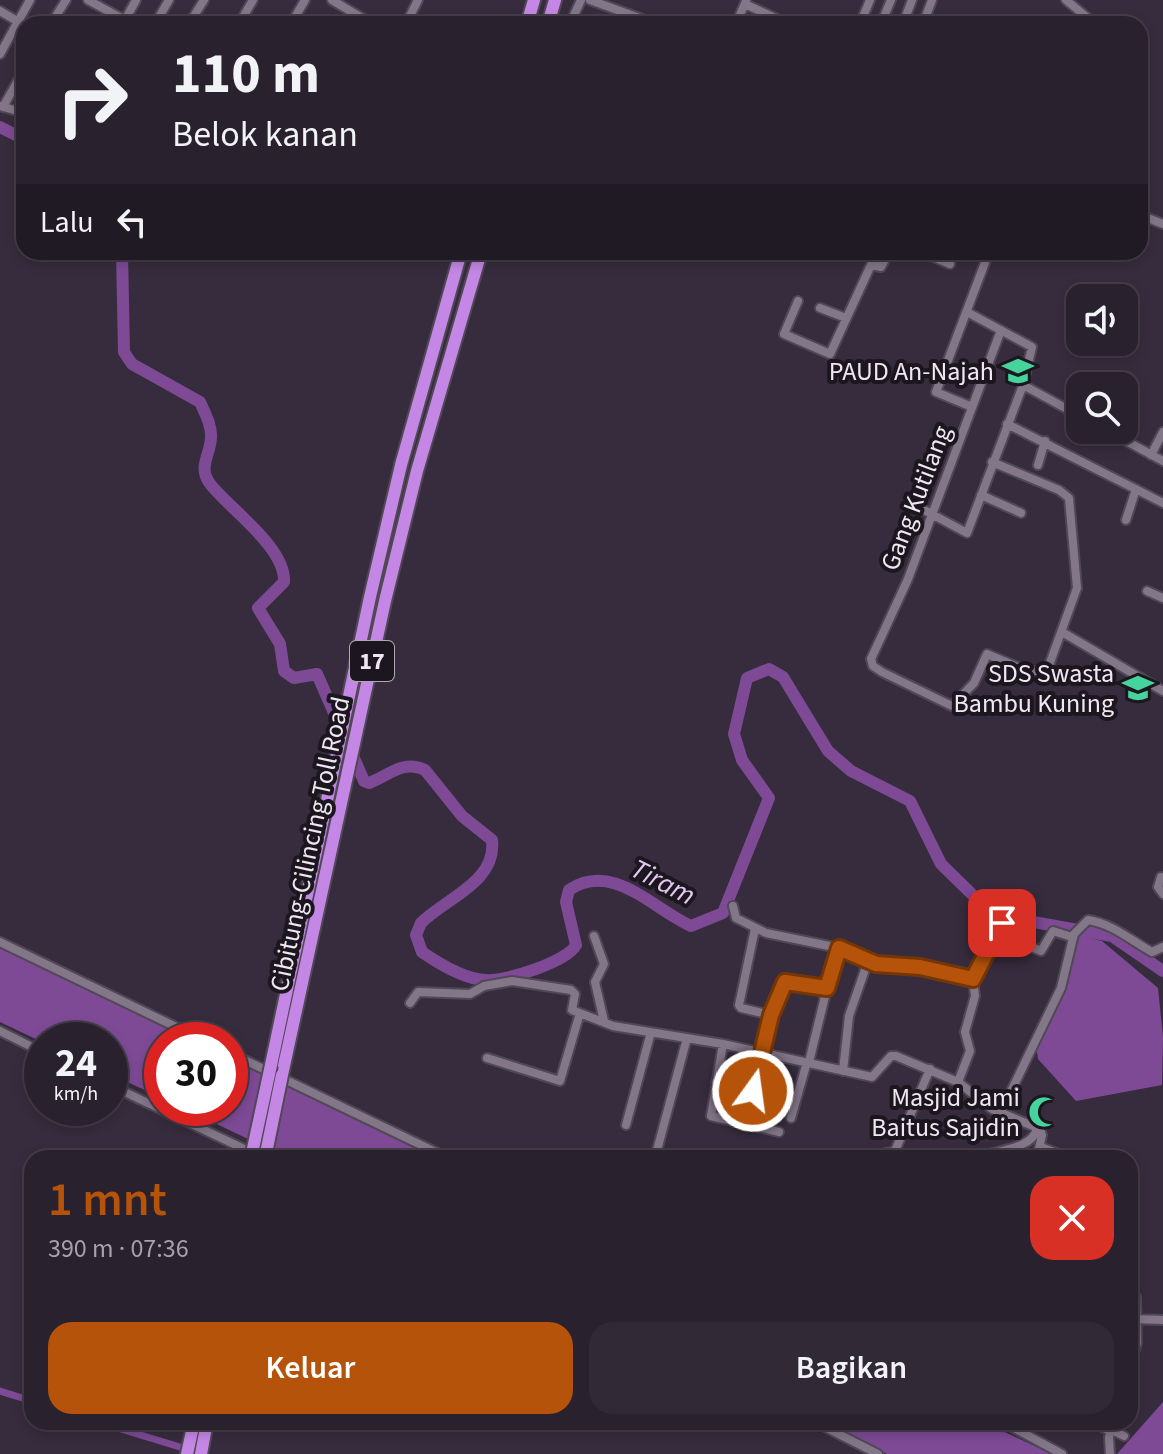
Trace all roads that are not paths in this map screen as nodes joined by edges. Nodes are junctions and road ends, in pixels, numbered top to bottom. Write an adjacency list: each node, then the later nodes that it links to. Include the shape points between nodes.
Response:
1 (88, 0): 6 (street)
2 (332, 0): 8 (street)
3 (590, 0): 9 (street)
4 (1066, 0): 11 (street)
5 (746, 2): 10 (street)
6 (101, 3): 7 (street)
7 (119, 16)
8 (359, 16)
9 (634, 16)
10 (773, 16)
11 (1085, 16)
12 (16, 31): 13 (street)
13 (0, 54)
14 (16, 83): 15 (street)
15 (2, 106)
16 (459, 260): 91 (highway, 17, bridge, via 370,597)
17 (479, 260): 92 (highway, 17, bridge, via 385,601)
18 (885, 260): 25 (street, via 881,267 871,265)
19 (940, 260): 21 (street)
20 (986, 260): 24 (street)
21 (950, 264)
22 (798, 301): 25 (street, via 784,334 828,354)
23 (820, 308): 25 (street)
24 (967, 312): 26 (street); 28 (street, via 936,393)
25 (846, 318)
26 (1001, 330): 27 (street, via 1032,347); 28 (street, Gang Kutilang)
27 (1023, 385): 29 (street); 30 (street)
28 (972, 407): 43 (street, Gang Kutilang)
29 (1066, 408)
30 (1007, 424): 32 (street); 36 (street)
31 (1163, 432): 34 (street)
32 (1045, 441): 37 (street); 38 (street)
33 (1131, 444): 34 (street)
34 (1151, 455): 35 (street)
35 (1163, 461)
36 (992, 462): 39 (street); 47 (street, via 1069,498 1077,588)
37 (1038, 465)
38 (1136, 489): 41 (street); 44 (street)
39 (981, 495): 42 (street); 43 (street, via 966,533)
40 (911, 503): 43 (street)
41 (1163, 503)
42 (1021, 513)
43 (932, 514): 47 (street, Gang Kutilang, via 872,664 952,706 974,683 985,655 1044,673)
44 (1126, 520)
45 (1147, 591): 46 (street)
46 (1163, 598)
47 (1062, 632): 48 (street)
48 (1163, 691)
49 (1161, 877): 50 (street, via 1158,887)
50 (1163, 894)
51 (733, 906): 53 (street, via 736,918)
52 (1002, 923): 55 (street)
53 (755, 929): 59 (street); 65 (street, via 739,1005)
54 (1075, 933): 55 (street, via 1053,931 1041,951); 58 (street, via 1088,920 1116,929 1152,952); 83 (street, via 1061,988)
55 (997, 934): 61 (street)
56 (594, 936): 66 (street, via 604,964 595,982)
57 (0, 942): 67 (street)
58 (1163, 947)
59 (839, 948): 60 (street); 62 (street)
60 (868, 961): 61 (street); 78 (street, via 849,1016)
61 (973, 979): 80 (street, via 975,996 965,1032 970,1051)
62 (827, 988): 65 (street, via 785,982); 76 (street)
63 (410, 1003): 64 (street, via 418,992 470,994 512,981 571,990 571,1008)
64 (580, 1013): 66 (street); 74 (street, via 560,1081)
65 (771, 1015): 73 (street)
66 (604, 1021): 69 (street)
67 (166, 1022)
68 (0, 1031): 71 (street)
69 (651, 1032): 70 (street); 85 (street)
70 (687, 1038): 72 (street); 94 (street)
71 (24, 1043)
72 (723, 1044): 73 (street); 79 (street)
73 (762, 1052): 76 (street); 81 (street)
74 (487, 1058)
75 (248, 1062): 93 (street)
76 (808, 1062): 78 (street); 84 (street)
77 (930, 1069): 78 (street, via 891,1056 874,1077); 80 (street); 95 (street)
78 (843, 1071)
79 (716, 1082): 81 (street); 86 (street, via 711,1116)
80 (958, 1082): 83 (street)
81 (753, 1091): 86 (street)
82 (128, 1094): 90 (street)
83 (1001, 1112): 87 (street)
84 (791, 1118)
85 (626, 1125)
86 (745, 1125): 88 (street)
87 (1037, 1128): 89 (street); 96 (street, via 1027,1143)
88 (779, 1132)
89 (1041, 1147): 97 (street); 98 (street)
90 (247, 1150)
91 (253, 1150)
92 (266, 1150)
93 (431, 1150)
94 (657, 1150)
95 (895, 1150)
96 (1005, 1150)
97 (1040, 1150)
98 (1049, 1150)
99 (1138, 1319): 100 (street)
100 (1163, 1320)
101 (192, 1430): 108 (highway)
102 (206, 1430): 109 (highway)
103 (831, 1430): 110 (street)
104 (1025, 1430): 111 (street)
105 (1111, 1430): 112 (street)
106 (1115, 1430): 107 (street)
107 (1124, 1436)
108 (187, 1454)
109 (201, 1454)
110 (878, 1454)
111 (1062, 1454)
112 (1110, 1454)

